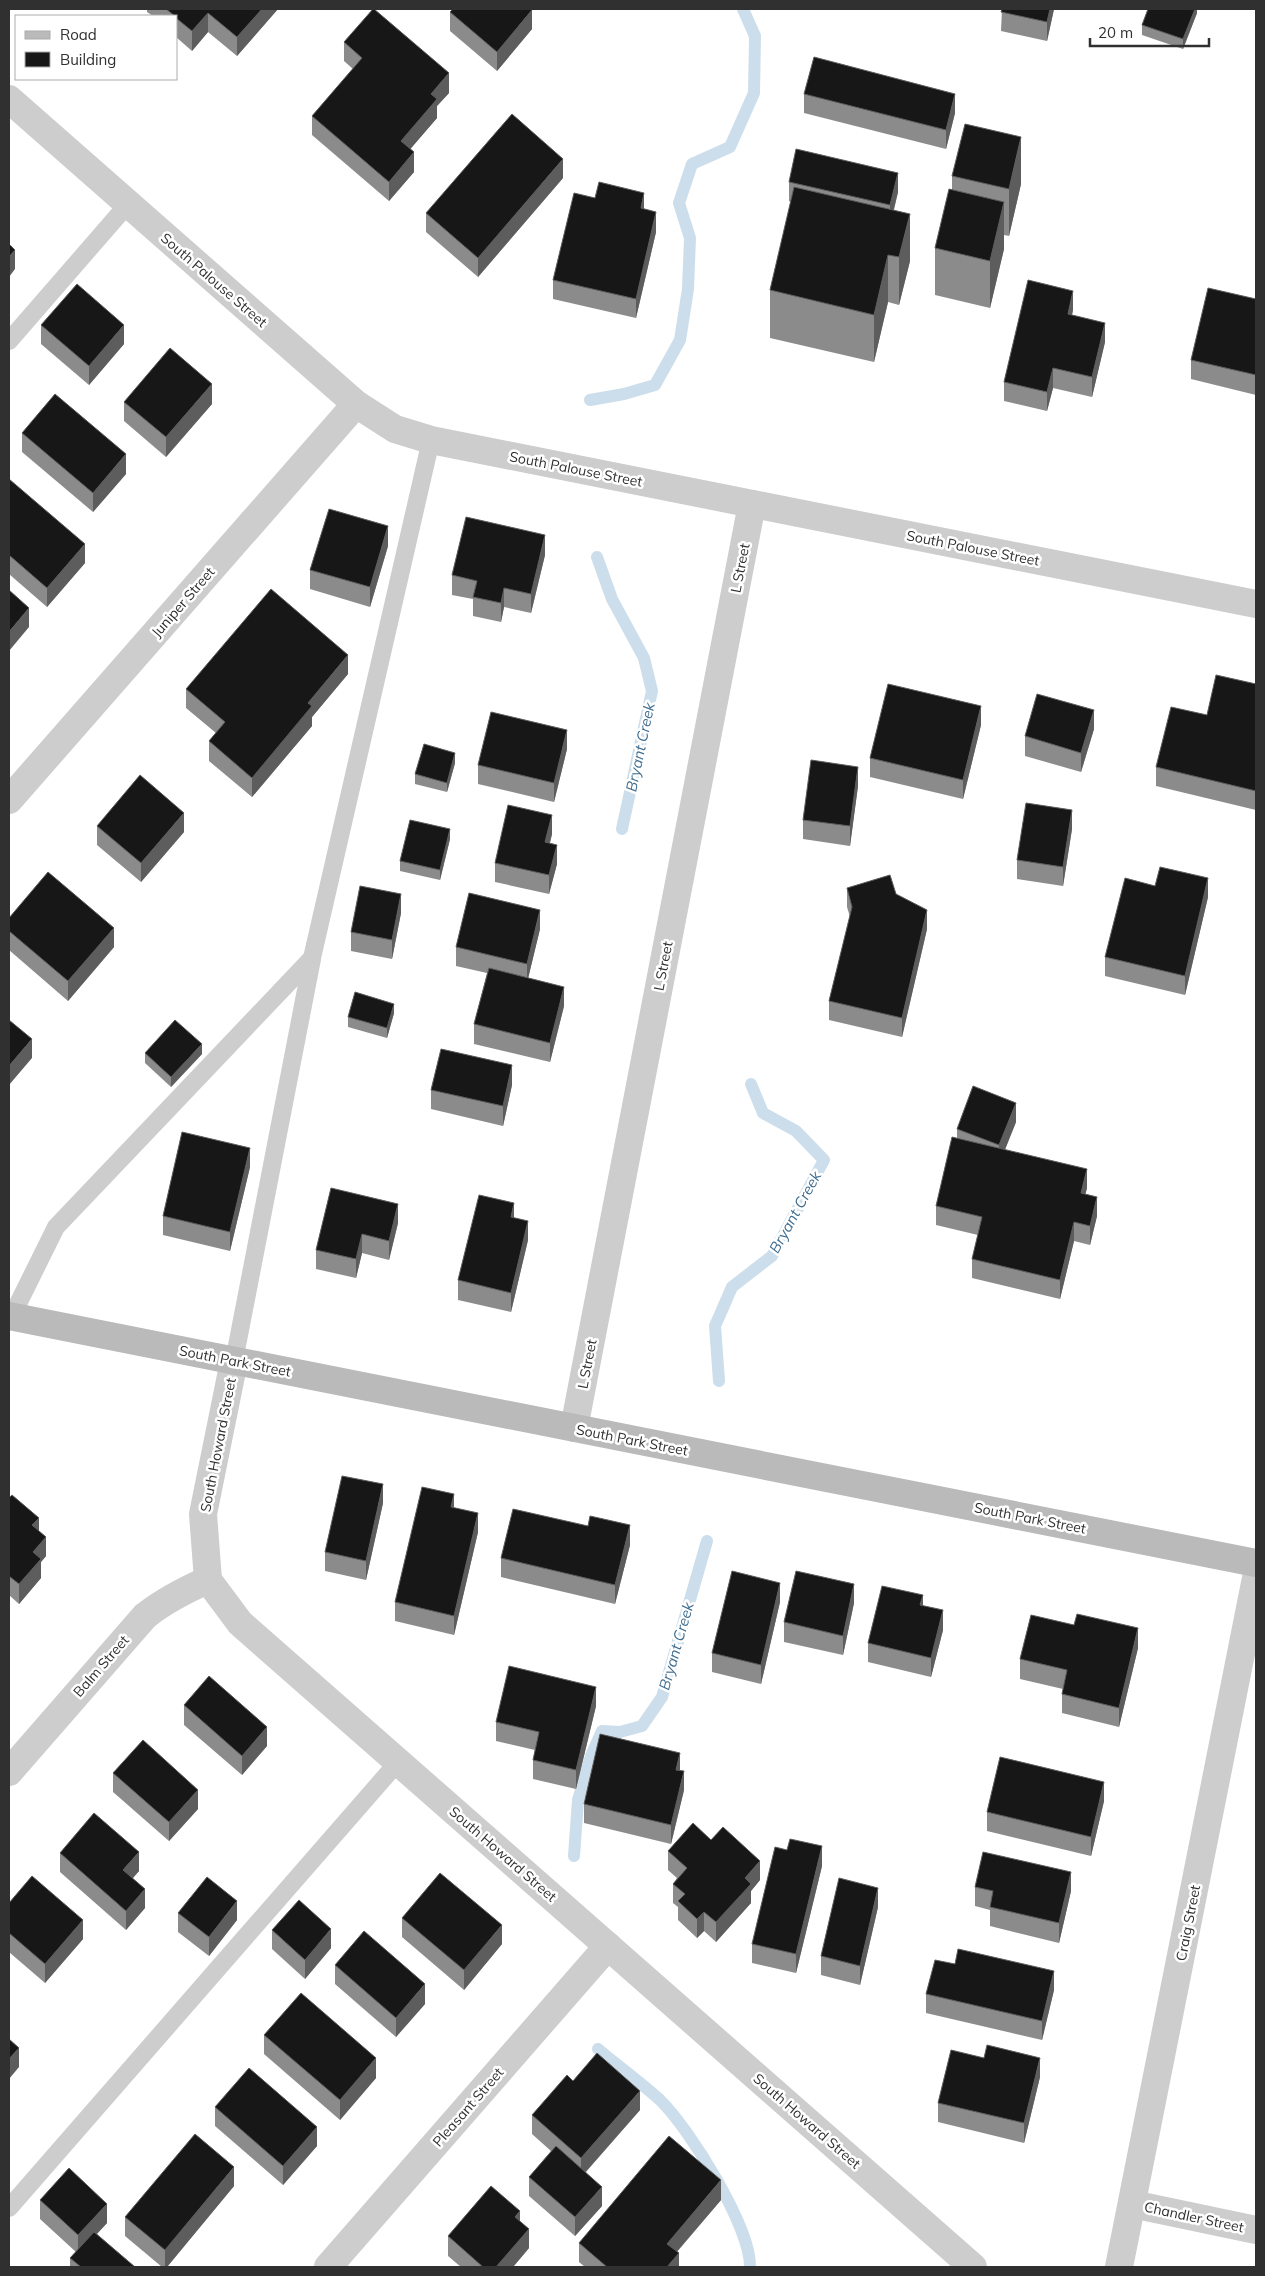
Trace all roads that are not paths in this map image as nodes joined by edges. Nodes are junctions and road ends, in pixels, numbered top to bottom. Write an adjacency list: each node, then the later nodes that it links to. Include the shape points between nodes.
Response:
1 (9, 99): 2 (street, South Palouse Street)
2 (128, 204): 3 (lane); 4 (street, South Palouse Street)
3 (9, 341)
4 (356, 404): 5 (street, South Palouse Street, via 395,429); 8 (street, Juniper Street)
5 (431, 440): 6 (street, South Palouse Street); 9 (lane)
6 (752, 504): 7 (street, South Palouse Street); 12 (street, L Street)
7 (1256, 604)
8 (9, 800)
9 (312, 958): 10 (lane, via 56,1227); 11 (lane)
10 (10, 1316): 11 (main road, South Park Street)
11 (234, 1361): 12 (main road, South Park Street); 15 (street, South Howard Street, via 203,1514)
12 (574, 1428): 13 (main road, South Park Street)
13 (1256, 1563)
14 (1256, 1578): 19 (street, Craig Street)
15 (208, 1580): 16 (street, South Howard Street, via 240,1623); 17 (street, Balm Street, via 182,1590 145,1616)
16 (398, 1762): 18 (street, South Howard Street); 20 (lane)
17 (9, 1772)
18 (608, 1946): 22 (street, Pleasant Street); 23 (street, South Howard Street)
19 (1132, 2204): 21 (street, Chandler Street); 24 (street, Craig Street)
20 (9, 2208)
21 (1256, 2230)
22 (328, 2267)
23 (973, 2267)
24 (1119, 2267)

